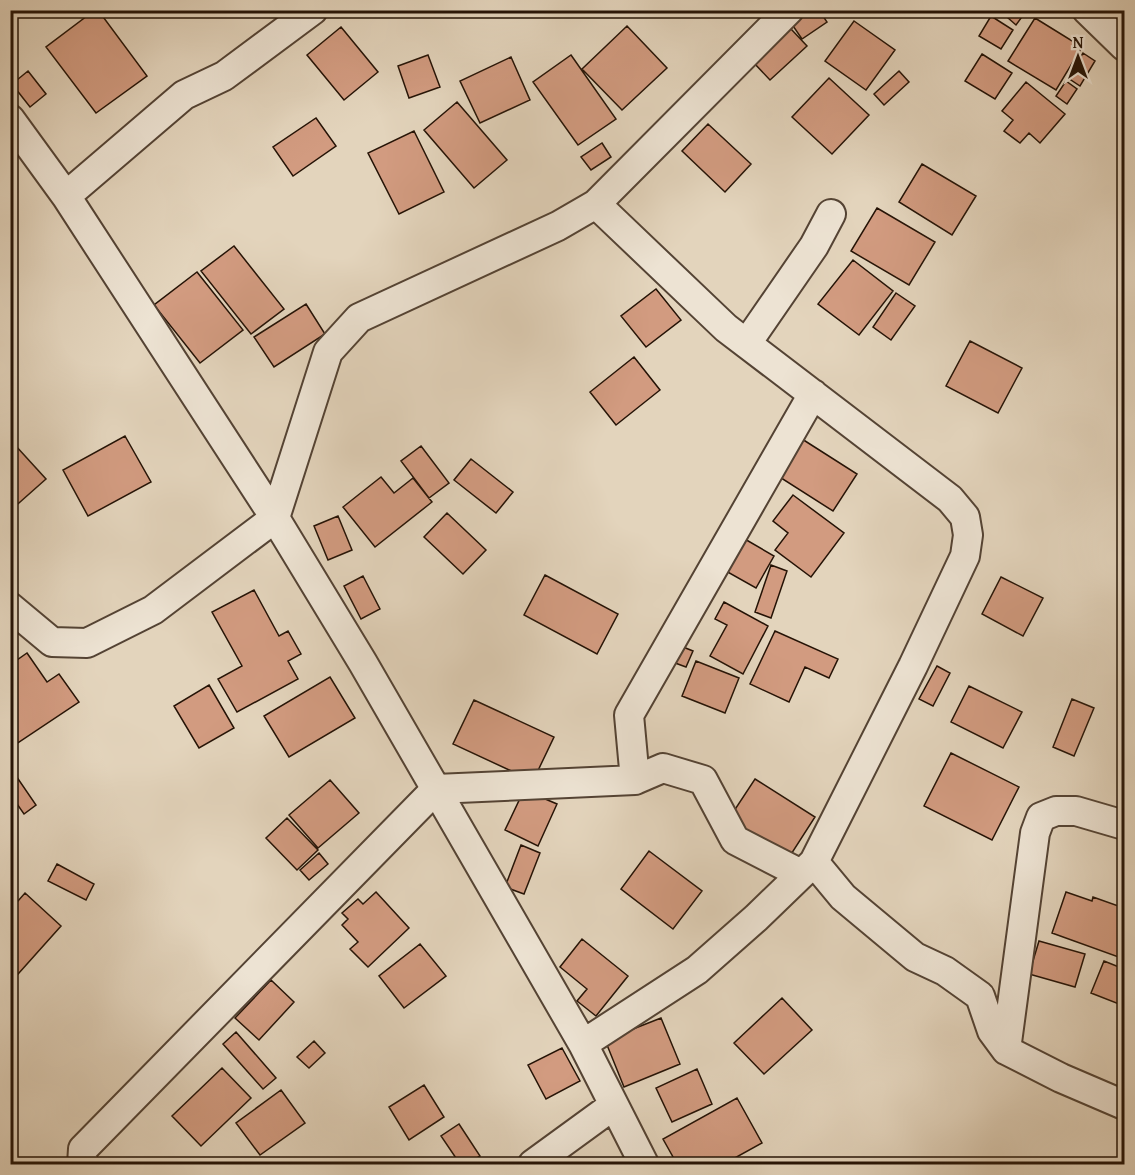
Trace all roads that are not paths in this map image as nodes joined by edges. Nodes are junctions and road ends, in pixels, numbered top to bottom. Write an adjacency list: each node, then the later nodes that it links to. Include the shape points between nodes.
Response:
1 (313, 10): 6 (street, via 224,76 184,95)
2 (789, 10): 7 (street)
3 (1087, 10): 4 (street)
4 (1125, 46)
5 (10, 119): 6 (street)
6 (66, 196): 11 (street)
7 (596, 204): 9 (street, via 726,328); 11 (street, via 558,226 358,318 328,352)
8 (831, 214): 9 (street, via 814,246)
9 (747, 343): 10 (street)
10 (813, 394): 13 (street, via 629,715); 16 (street, via 950,499 966,517 968,535 966,556 928,636)
11 (275, 518): 12 (street, via 153,610 87,643 52,642); 14 (street)
12 (10, 607)
13 (635, 780): 14 (street); 16 (street, via 663,768 703,780 735,840)
14 (436, 789): 17 (street); 21 (street, via 83,1149)
15 (1125, 825): 18 (street, via 1076,811 1056,811 1041,817 1035,832)
16 (808, 868): 17 (street, via 697,970); 18 (street, via 915,957 945,971 980,996 992,1031)
17 (583, 1044): 19 (street)
18 (1006, 1050): 20 (street)
19 (614, 1105): 22 (street); 23 (street)
20 (1125, 1106)
21 (82, 1164)
22 (533, 1164)
23 (644, 1164)

